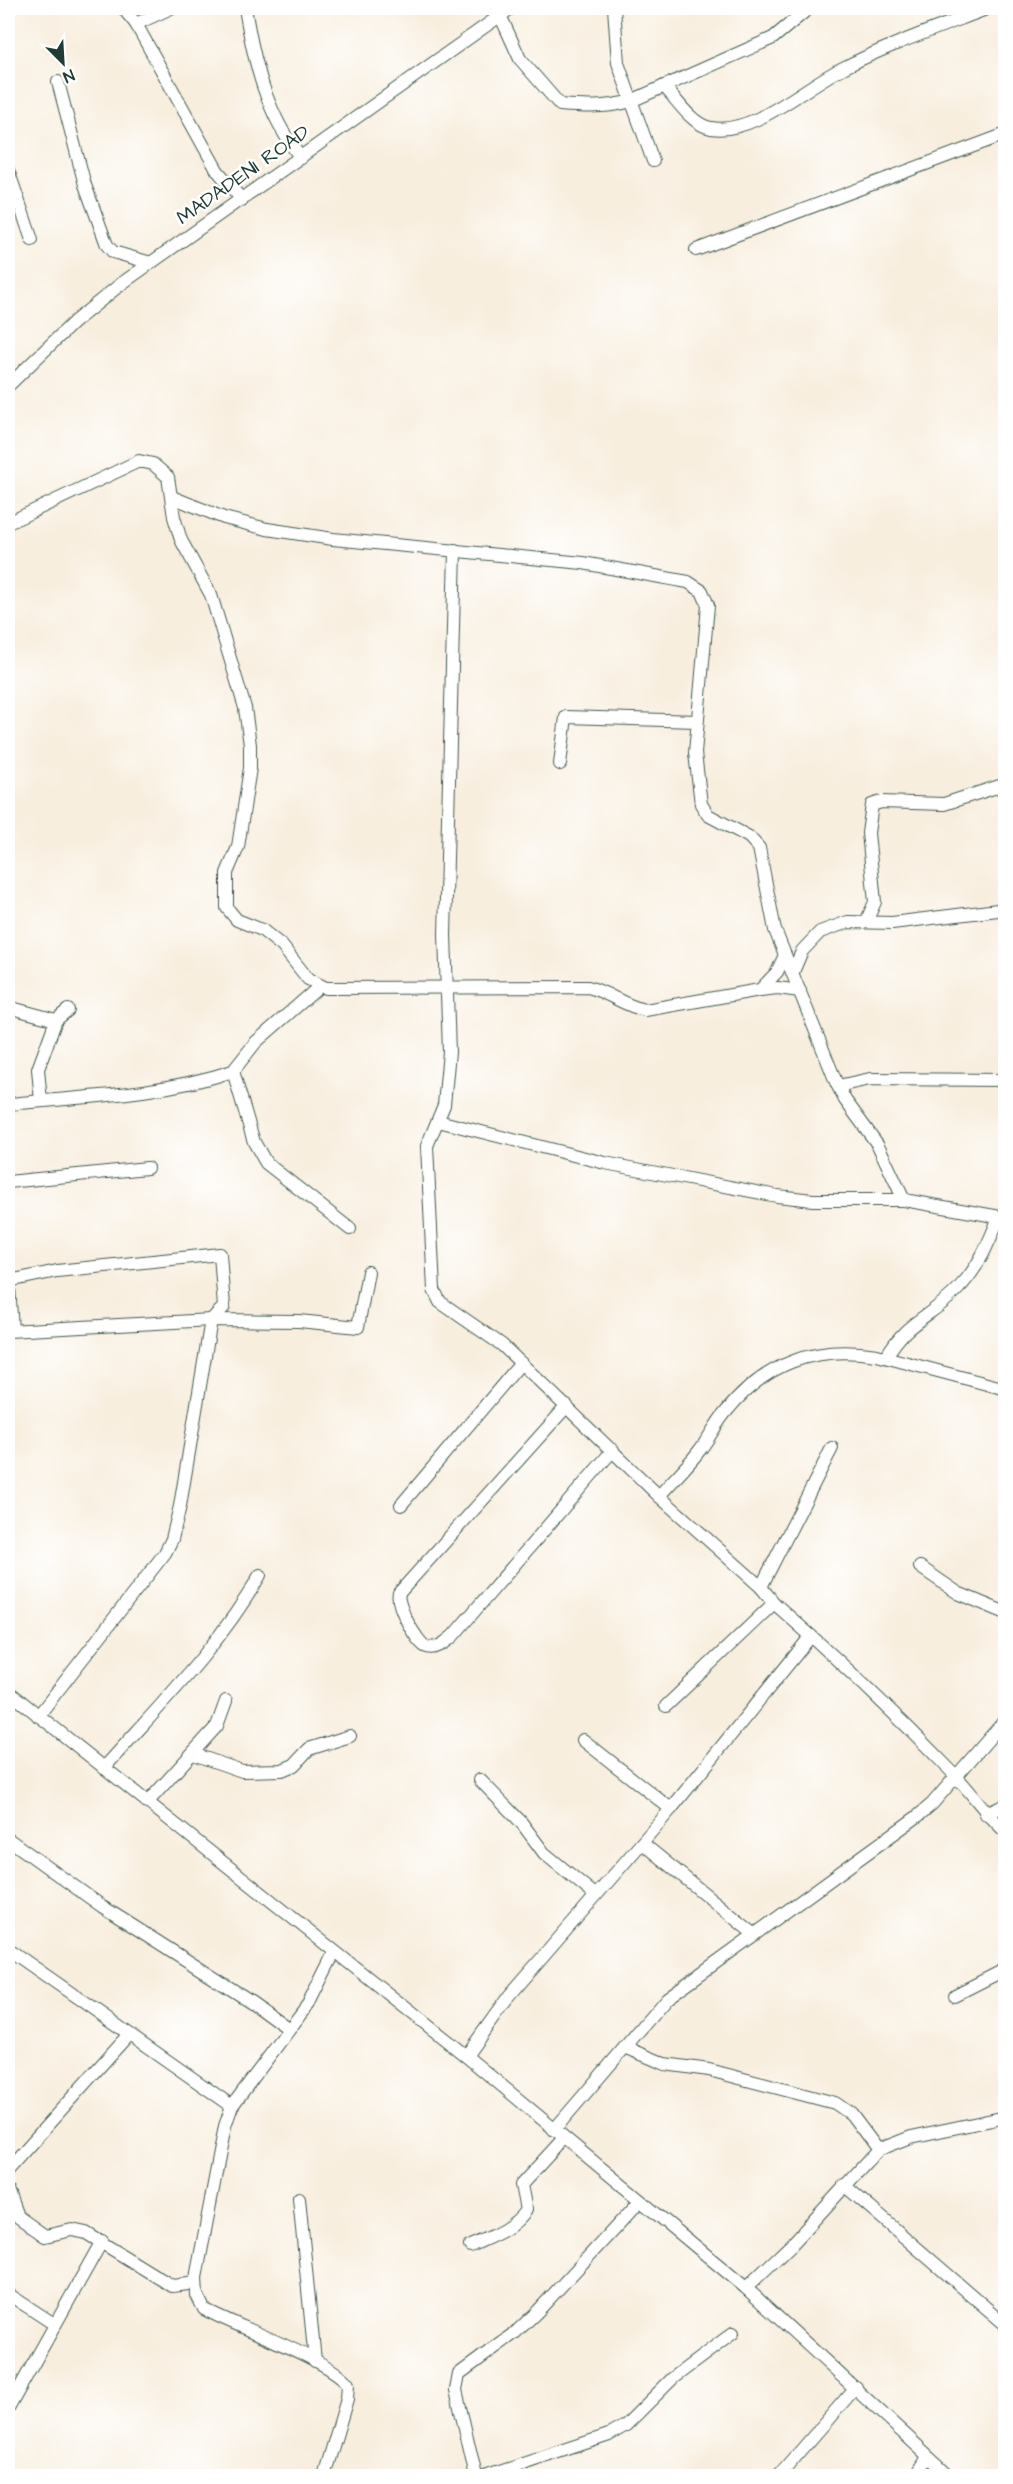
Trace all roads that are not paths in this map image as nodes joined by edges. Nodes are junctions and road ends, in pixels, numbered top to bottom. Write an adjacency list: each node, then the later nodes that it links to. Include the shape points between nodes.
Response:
1 (123, 8): 10 (street)
2 (171, 8): 10 (street)
3 (245, 8): 15 (street, via 267,99)
4 (489, 8): 9 (street)
5 (511, 8): 9 (street, MADADENI ROAD)
6 (614, 8): 13 (street, via 618,63)
7 (809, 8): 12 (street, via 773,38)
8 (989, 8): 12 (street, via 841,69 773,110 733,128 712,129 700,124)
9 (501, 15): 13 (street, via 520,59 560,105 607,106); 15 (street, MADADENI ROAD)
10 (136, 24): 18 (street, via 212,162)
11 (58, 82): 21 (street, via 85,185 107,245 114,252)
12 (664, 86): 13 (street)
13 (631, 101): 16 (street)
14 (1005, 134): 20 (street)
15 (301, 158): 18 (street, MADADENI ROAD)
16 (653, 160)
17 (8, 170): 19 (street)
18 (242, 200): 21 (street, MADADENI ROAD)
19 (32, 240)
20 (696, 250)
21 (151, 263): 22 (street, MADADENI ROAD, via 74,322)
22 (8, 386)
23 (172, 496): 24 (street, via 168,477 153,464 139,460); 25 (street, via 224,518 267,529); 33 (street, via 181,540 211,595 222,628 245,708 250,745 238,847 227,873 227,908 237,920 262,930 282,946 308,979)
24 (8, 523)
25 (455, 550): 26 (street, via 583,563 697,586 708,605); 34 (street)
26 (697, 721): 27 (street, via 566,717); 31 (street, via 695,753 701,804 708,815 749,837 759,848 768,905)
27 (560, 764)
28 (1005, 784): 30 (street, via 944,804 872,805 868,833 875,902)
29 (1005, 909): 30 (street, via 916,921)
30 (866, 922): 32 (street, via 848,922 820,932 802,951)
31 (785, 955): 32 (street); 35 (street, via 777,972)
32 (793, 972): 36 (street)
33 (320, 986): 34 (street); 40 (street, via 256,1042)
34 (446, 989): 35 (street, via 588,987 645,1010); 45 (street, via 449,1052 444,1105)
35 (760, 990): 36 (street)
36 (800, 991): 42 (street)
37 (8, 1007): 39 (street)
38 (68, 1010): 39 (street)
39 (56, 1020): 43 (street, via 38,1069)
40 (233, 1071): 43 (street, via 133,1094); 50 (street, via 254,1142 266,1163)
41 (1005, 1080): 42 (street, via 870,1079)
42 (838, 1086): 48 (street, via 873,1137)
43 (40, 1101): 44 (street)
44 (8, 1104)
45 (438, 1121): 48 (street, via 605,1163 777,1196); 56 (street, via 427,1146 434,1290 440,1302 489,1335)
46 (147, 1168): 47 (street)
47 (8, 1182)
48 (904, 1200): 49 (street)
49 (1002, 1218): 55 (street, via 971,1275 950,1297 908,1327)
50 (351, 1229)
51 (368, 1272): 53 (street, via 358,1327 299,1321)
52 (8, 1276): 53 (street, via 220,1254 224,1307); 54 (street)
53 (211, 1320): 54 (street); 72 (street, via 172,1539)
54 (10, 1330)
55 (886, 1357): 57 (street); 61 (street, via 861,1352 807,1356 754,1380 724,1413 700,1451)
56 (521, 1363): 58 (street); 62 (street)
57 (1005, 1389)
58 (567, 1406): 60 (street); 60 (street, via 399,1593 398,1603 422,1645 441,1645 453,1636)
59 (832, 1448): 65 (street)
60 (613, 1450): 61 (street)
61 (659, 1496): 65 (street)
62 (401, 1505)
63 (920, 1567): 67 (street, via 958,1593)
64 (261, 1575): 77 (street, via 242,1608)
65 (761, 1587): 66 (street)
66 (774, 1603): 68 (street); 71 (street)
67 (1005, 1613)
68 (811, 1636): 78 (street); 82 (street)
69 (8, 1691): 72 (street)
70 (226, 1701): 76 (street, via 217,1726)
71 (666, 1706)
72 (38, 1716): 77 (street)
73 (1005, 1719): 78 (street)
74 (350, 1736): 76 (street, via 309,1749 294,1765 282,1770 242,1771)
75 (583, 1740): 82 (street)
76 (193, 1754): 80 (street)
77 (104, 1768): 80 (street)
78 (956, 1776): 83 (street); 88 (street, via 918,1816)
79 (480, 1780): 87 (street, via 544,1852)
80 (147, 1803): 90 (street)
81 (1005, 1805): 83 (street)
82 (671, 1809): 86 (street)
83 (986, 1814): 84 (street)
84 (1005, 1832)
85 (8, 1839): 93 (street, via 103,1907)
86 (642, 1843): 87 (street); 88 (street)
87 (595, 1895): 96 (street, via 509,1996)
88 (754, 1934): 95 (street, via 667,1998)
89 (8, 1949): 94 (street)
90 (334, 1953): 93 (street, via 314,1995); 96 (street)
91 (1005, 1969): 92 (street)
92 (955, 1995)
93 (289, 2029): 97 (street)
94 (129, 2034): 97 (street); 102 (street)
95 (625, 2047): 99 (street); 101 (street, via 665,2064 709,2070 835,2103 851,2114)
96 (466, 2056): 99 (street)
97 (232, 2106): 109 (street)
98 (1005, 2117): 101 (street, via 911,2137)
99 (554, 2130): 100 (street)
100 (564, 2138): 106 (street); 108 (street, via 521,2185 526,2210 520,2218 512,2227)
101 (878, 2150): 103 (street)
102 (8, 2169)
103 (844, 2185): 110 (street); 113 (street)
104 (8, 2192): 107 (street, via 17,2216 45,2236 72,2230)
105 (299, 2198): 115 (street)
106 (640, 2201): 110 (street); 120 (street, via 536,2313 459,2374 456,2390)
107 (102, 2241): 109 (street, via 172,2286); 112 (street)
108 (470, 2246)
109 (196, 2283): 115 (street, via 196,2295 204,2308)
110 (746, 2288): 116 (street)
111 (8, 2294): 112 (street)
112 (54, 2324): 117 (street)
113 (1005, 2325)
114 (733, 2333): 121 (street, via 673,2378 626,2425 609,2435)
115 (315, 2361): 119 (street, via 345,2379 349,2390)
116 (856, 2388): 118 (street); 122 (street)
117 (8, 2409)
118 (928, 2457): 123 (street); 124 (street)
119 (324, 2476)
120 (476, 2476)
121 (487, 2476)
122 (779, 2476)
123 (916, 2476)
124 (950, 2476)

